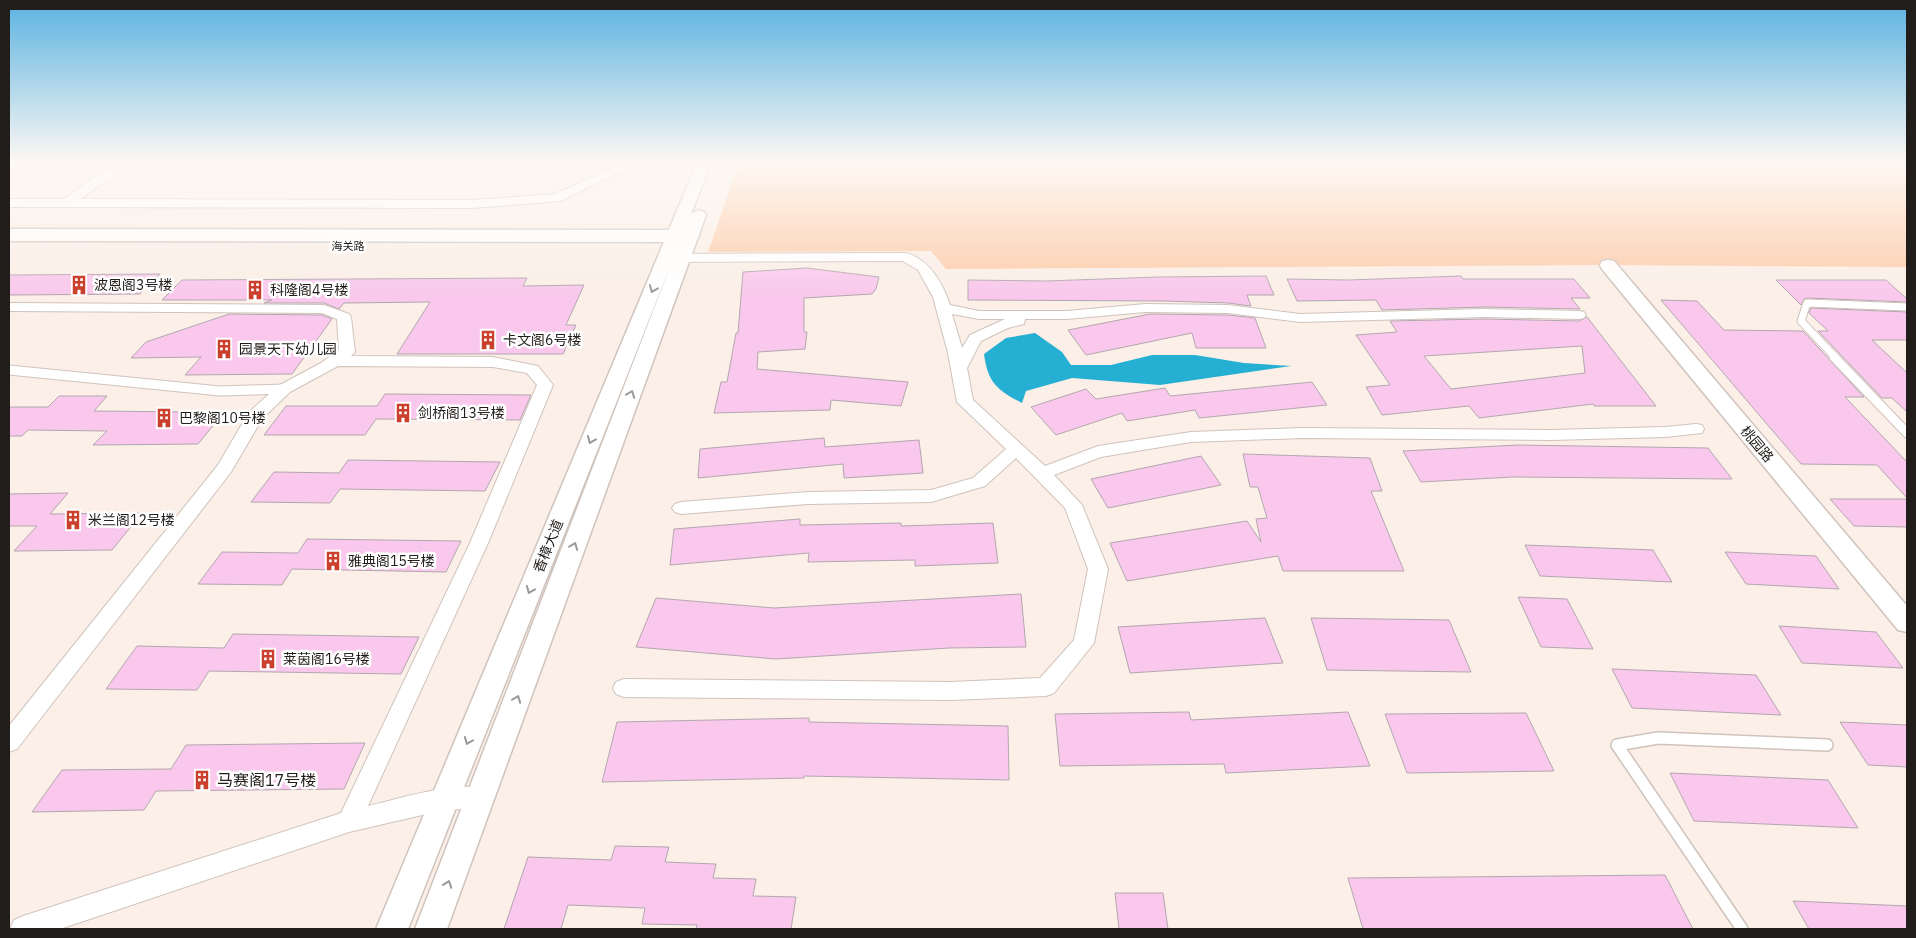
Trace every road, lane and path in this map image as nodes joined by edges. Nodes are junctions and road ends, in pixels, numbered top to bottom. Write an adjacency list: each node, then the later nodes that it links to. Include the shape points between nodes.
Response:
1 (690, 207): 5 (street, 香樟大道)
2 (697, 207): 5 (street, 香樟大道)
3 (9, 235): 5 (main road, 海关路)
4 (9, 246): 5 (main road, 海关路)
5 (678, 247): 9 (street, via 906,257 923,267); 25 (street, 香樟大道, one-way to 5); 26 (street, 香樟大道, one-way to 26)
6 (1608, 265): 21 (street, 桃园路)
7 (9, 307): 12 (street, via 324,309 344,317 347,352)
8 (1907, 307): 17 (lane, via 1806,303 1802,321)
9 (943, 308): 10 (street, via 979,315); 13 (street)
10 (1066, 314): 11 (street, via 1145,308 1228,309 1300,318); 13 (street, via 1004,324 975,338)
11 (1579, 314)
12 (334, 361): 15 (street); 27 (street, via 493,362 532,369 546,385 479,543)
13 (959, 368): 18 (street, via 965,402)
14 (9, 370): 15 (lane, via 220,392)
15 (284, 389): 23 (street, via 255,416 225,468)
16 (1696, 429): 19 (street, via 1551,435 1302,433 1191,437 1098,452)
17 (1907, 433)
18 (1016, 449): 19 (street); 20 (street, via 980,482 931,496 808,498)
19 (1042, 473): 22 (street, via 1074,505 1098,569 1084,643 1046,687 951,691)
20 (681, 508)
21 (1907, 623)
22 (624, 688)
23 (9, 742)
24 (1827, 745): 31 (lane, via 1658,738 1618,745)
25 (480, 797): 26 (street); 30 (street, 香樟大道, one-way to 25)
26 (444, 799): 27 (street); 29 (street, 香樟大道)
27 (349, 822): 28 (street)
28 (23, 929)
29 (392, 929)
30 (431, 929)
31 (1742, 929)

